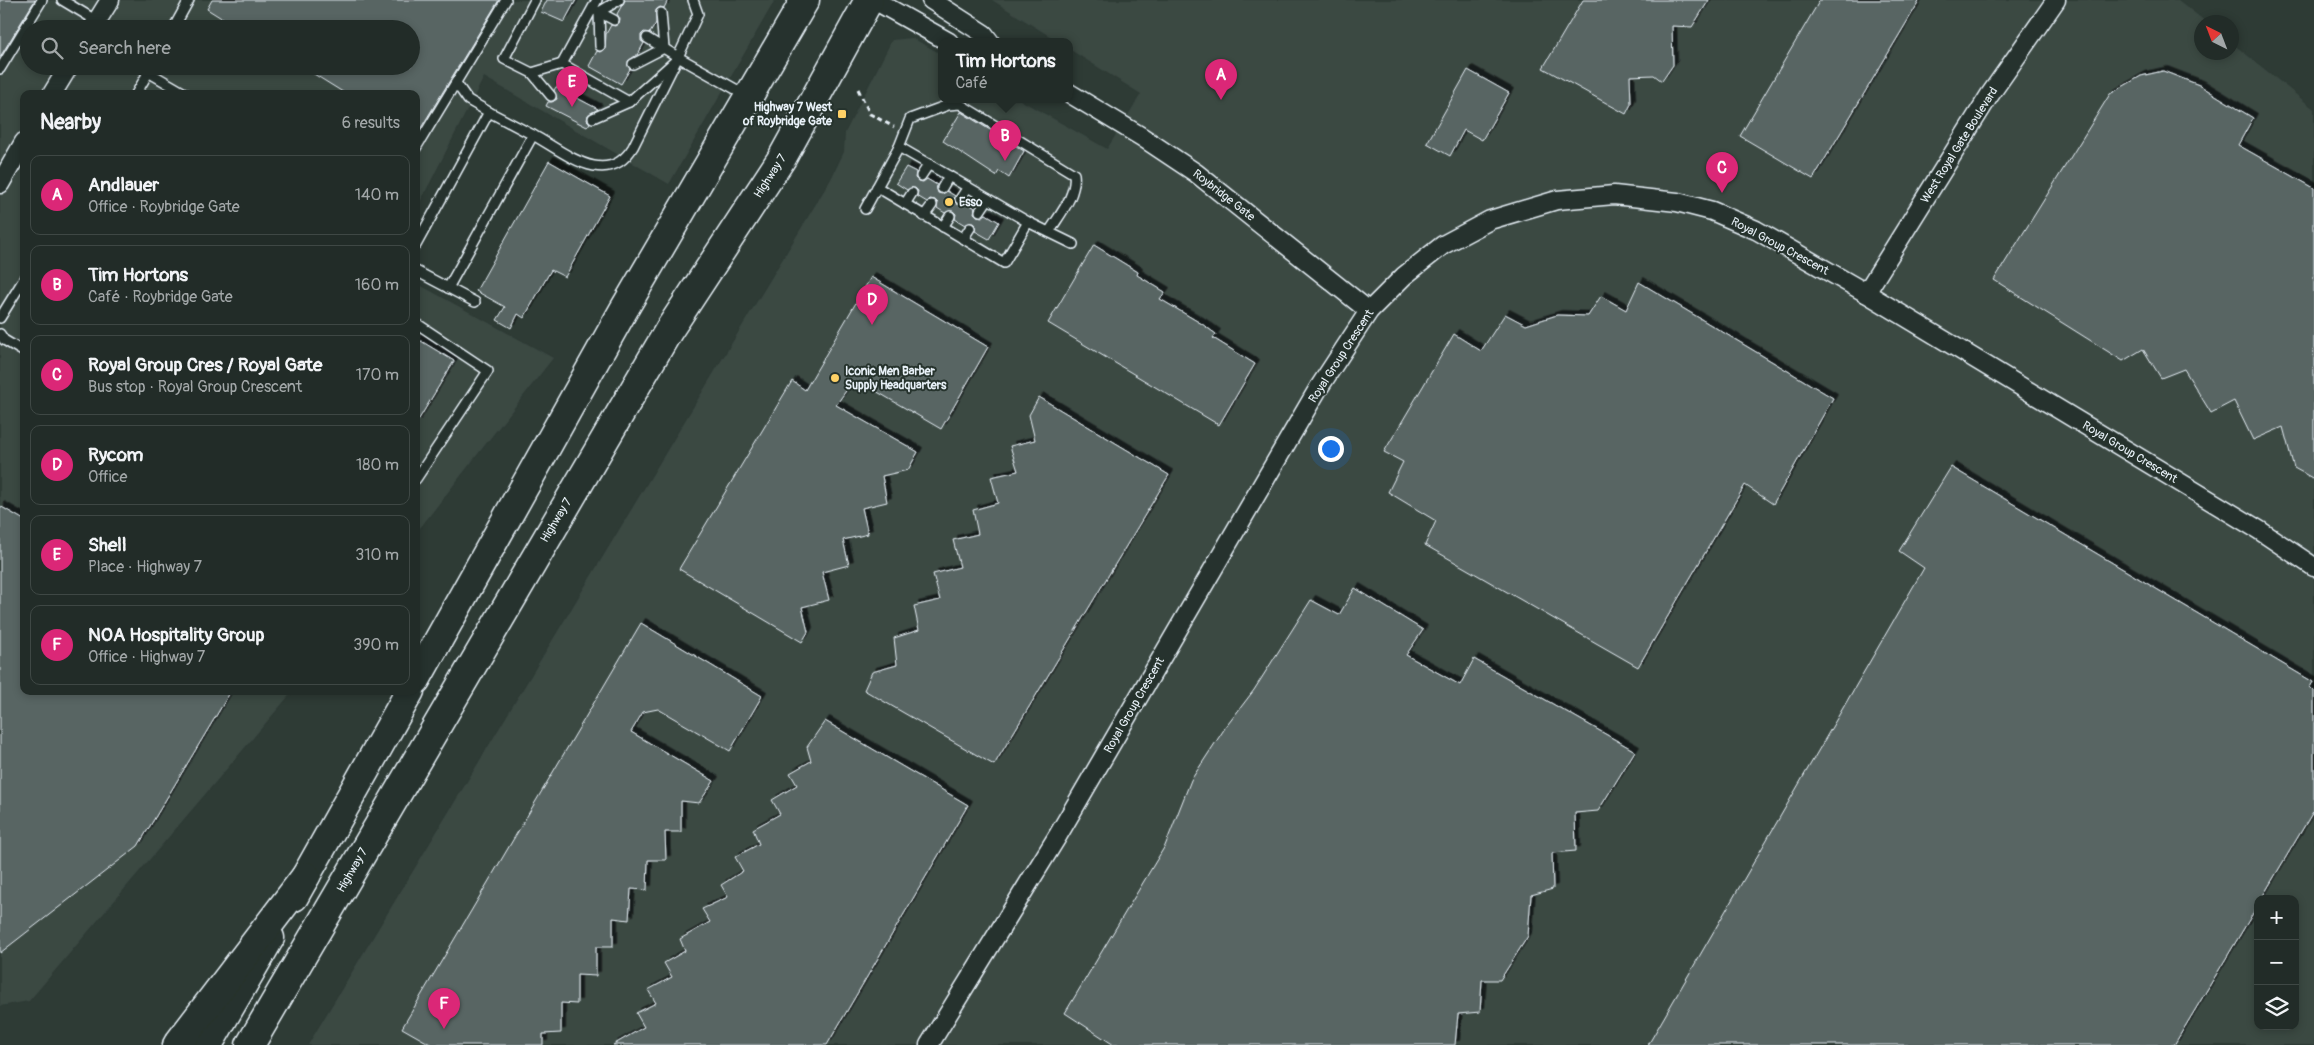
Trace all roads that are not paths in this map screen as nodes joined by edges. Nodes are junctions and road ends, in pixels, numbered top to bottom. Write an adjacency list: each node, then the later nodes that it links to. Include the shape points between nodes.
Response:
1 (42, 0): 16 (lane)
2 (62, 0): 17 (lane)
3 (110, 0): 18 (street)
4 (189, 0): 19 (lane)
5 (506, 0): 35 (lane)
6 (535, 0): 31 (lane, via 504,58)
7 (619, 0): 14 (lane)
8 (693, 0): 27 (lane, via 698,14)
9 (805, 0): 41 (main road)
10 (869, 0): 89 (main road, Highway 7, via 782,158 669,330)
11 (874, 0): 23 (street)
12 (931, 0): 24 (street)
13 (2056, 0): 75 (street, West Royal Gate Boulevard, via 1989,96)
14 (597, 7): 20 (lane); 25 (lane); 28 (lane)
15 (661, 13): 26 (lane)
16 (30, 20)
17 (88, 20)
18 (97, 20)
19 (178, 20)
20 (614, 20)
21 (20, 36): 30 (lane)
22 (647, 38): 26 (lane)
23 (942, 38)
24 (987, 38)
25 (600, 46)
26 (664, 48): 27 (lane); 29 (lane)
27 (678, 57): 41 (lane); 42 (lane); 45 (lane, via 633,147 619,163 598,168 587,165)
28 (562, 64): 31 (lane); 42 (lane)
29 (633, 64)
30 (0, 69)
31 (532, 73): 40 (lane)
32 (64, 75): 36 (street)
33 (147, 75): 37 (lane)
34 (158, 75): 38 (lane)
35 (456, 83): 43 (lane, via 468,100); 46 (lane)
36 (54, 90)
37 (138, 90)
38 (180, 90)
39 (1073, 95): 77 (street, Roybridge Gate, via 1196,173)
40 (551, 96)
41 (748, 97): 84 (main road, via 623,311)
42 (629, 102): 44 (lane)
43 (489, 112): 45 (lane); 69 (lane)
44 (593, 118)
45 (533, 134): 74 (lane)
46 (420, 142)
47 (899, 146): 49 (lane); 54 (lane); 68 (lane, via 910,119 960,104 1074,174 1076,184 1071,197)
48 (20, 149): 52 (street)
49 (929, 164): 50 (lane); 51 (lane)
50 (921, 176)
51 (949, 176): 53 (lane); 55 (lane)
52 (0, 184)
53 (968, 187): 57 (lane); 58 (lane)
54 (877, 188): 59 (lane); 61 (lane)
55 (942, 188)
56 (912, 193): 59 (lane)
57 (960, 199)
58 (988, 199): 62 (lane); 65 (lane)
59 (905, 204): 63 (lane)
60 (932, 205): 63 (lane)
61 (865, 210)
62 (980, 211)
63 (924, 216): 66 (lane)
64 (950, 216): 66 (lane)
65 (1028, 222): 68 (lane); 70 (lane, via 1004,263)
66 (943, 227): 70 (lane)
67 (970, 228): 70 (lane)
68 (1049, 232): 71 (lane)
69 (420, 238)
70 (963, 239)
71 (1073, 244)
72 (420, 273): 74 (lane)
73 (20, 286): 78 (lane)
74 (448, 288): 76 (lane)
75 (1866, 293): 77 (street, Royal Group Crescent, via 1756,230 1712,211 1677,202 1614,195 1557,200 1490,220 1443,245); 83 (street, Royal Group Crescent, via 2251,525)
76 (475, 302)
77 (1368, 311): 90 (street, Royal Group Crescent, via 1318,389 1057,837)
78 (0, 318)
79 (420, 326): 82 (lane, via 488,371)
80 (0, 334): 81 (lane)
81 (20, 350)
82 (420, 473)
83 (2314, 567)
84 (420, 673)
85 (408, 695): 86 (main road)
86 (306, 876): 87 (main road); 88 (main road)
87 (177, 1045)
88 (208, 1045)
89 (250, 1045)
90 (929, 1045)

